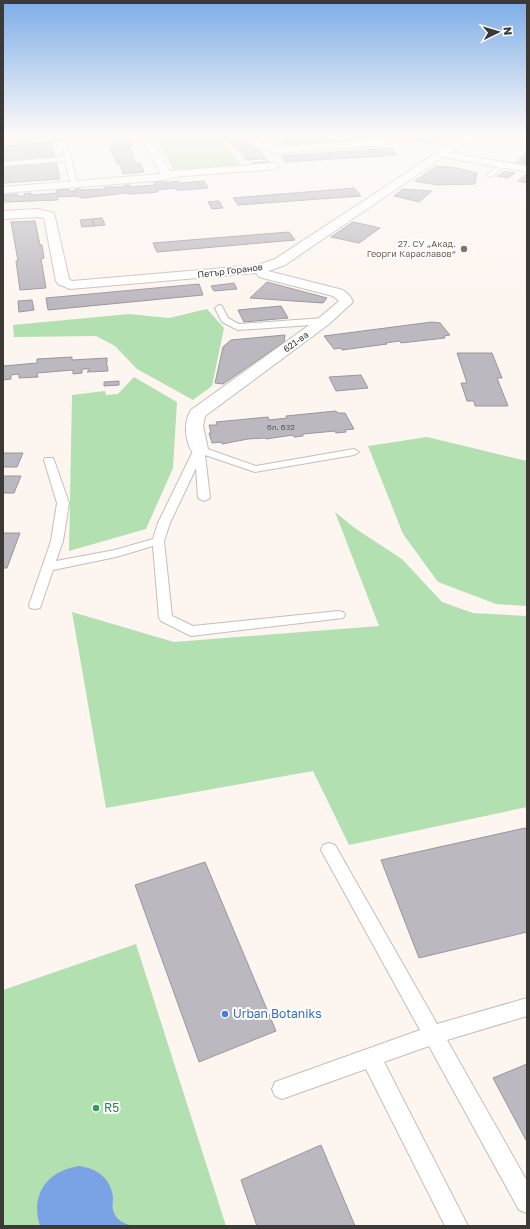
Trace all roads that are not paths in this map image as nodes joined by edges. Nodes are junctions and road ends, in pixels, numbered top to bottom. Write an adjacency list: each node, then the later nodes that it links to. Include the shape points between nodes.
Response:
1 (387, 190): 3 (street, Петър Горанов, via 280,262)
2 (3, 215): 3 (street, Петър Горанов, via 38,213 50,216 63,281 70,285)
3 (260, 269): 5 (street, 621-ва, via 264,274 343,296 346,299 344,306)
4 (219, 308): 5 (lane, via 225,320 238,327)
5 (324, 321): 6 (street, 621-ва, via 197,414 194,426)
6 (199, 449): 7 (lane, via 255,469); 9 (lane); 10 (lane, via 164,523)
7 (354, 452)
8 (49, 460): 11 (lane, via 63,503 57,541)
9 (204, 498)
10 (158, 542): 11 (lane); 13 (lane, via 166,618 191,631)
11 (48, 567): 12 (lane)
12 (35, 605)
13 (338, 615)
14 (330, 850): 16 (lane)
15 (527, 1007): 16 (lane)
16 (433, 1035): 17 (lane); 19 (lane)
17 (371, 1057): 18 (lane); 20 (lane)
18 (282, 1089)
19 (527, 1202)
20 (457, 1226)

